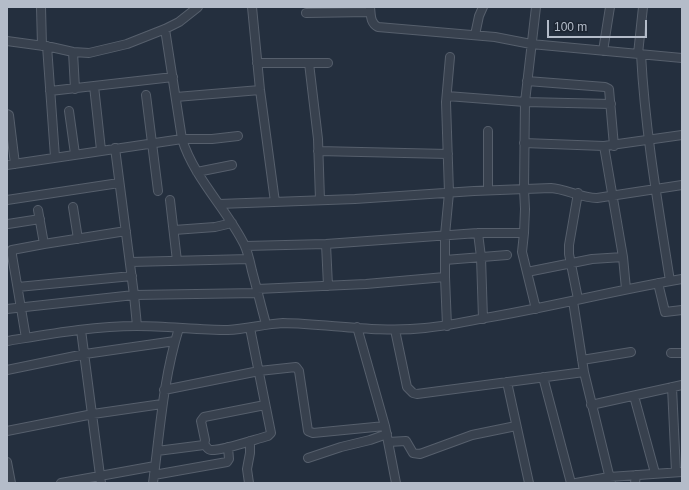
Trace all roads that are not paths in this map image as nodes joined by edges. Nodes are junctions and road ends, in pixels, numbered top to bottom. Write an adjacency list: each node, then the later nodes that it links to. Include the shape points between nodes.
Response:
1 (41, 7): 15 (street)
2 (198, 7): 9 (street)
3 (252, 7): 21 (street)
4 (483, 7): 12 (street)
5 (536, 7): 14 (street)
6 (610, 7): 16 (street)
7 (643, 7): 18 (street)
8 (370, 9): 10 (street); 12 (street, via 373,24 378,27)
9 (188, 11): 11 (street, via 179,22)
10 (306, 14)
11 (165, 29): 17 (street, via 127,44 89,53); 24 (street)
12 (475, 35): 14 (street)
13 (7, 41): 15 (street)
14 (531, 44): 16 (street); 25 (street)
15 (45, 46): 17 (street); 29 (street)
16 (604, 51): 18 (street)
17 (73, 52): 27 (street)
18 (640, 54): 20 (street); 42 (street)
19 (450, 57): 31 (street)
20 (682, 58)
21 (257, 63): 22 (street); 28 (street)
22 (309, 63): 23 (street); 49 (street)
23 (328, 63)
24 (173, 76): 26 (street); 32 (street)
25 (527, 81): 33 (street); 34 (street, via 607,87 610,90)
26 (94, 86): 27 (street); 48 (street)
27 (75, 88): 29 (street)
28 (260, 90): 32 (street); 68 (street)
29 (50, 91): 52 (street)
30 (146, 95): 43 (street)
31 (447, 96): 33 (street); 51 (street)
32 (176, 97): 41 (street)
33 (525, 102): 34 (street); 44 (street)
34 (610, 104): 46 (street)
35 (69, 111): 50 (street)
36 (7, 114): 37 (street)
37 (9, 128): 53 (street)
38 (488, 130): 60 (street)
39 (682, 135): 42 (street)
40 (238, 136): 41 (street)
41 (182, 139): 43 (street); 55 (street)
42 (649, 139): 46 (street); 59 (street)
43 (151, 143): 47 (street); 61 (street)
44 (524, 143): 45 (street); 58 (street)
45 (604, 146): 46 (street); 64 (street)
46 (614, 146)
47 (115, 148): 48 (street); 56 (street)
48 (100, 150): 50 (street)
49 (318, 151): 51 (street); 67 (street)
50 (75, 154): 52 (street)
51 (448, 154): 62 (street)
52 (55, 158): 53 (street)
53 (11, 164)
54 (232, 165): 55 (street)
55 (197, 172): 69 (street)
56 (119, 183): 65 (street); 76 (street)
57 (682, 185): 59 (street)
58 (524, 189): 60 (street); 63 (street, via 556,188); 78 (street)
59 (656, 189): 64 (street); 96 (street)
60 (488, 190): 62 (street)
61 (158, 191)
62 (449, 193): 67 (street); 79 (street)
63 (578, 193): 64 (street, via 593,198); 91 (street, via 569,245)
64 (613, 196): 86 (street)
65 (7, 200)
66 (170, 200): 75 (street)
67 (320, 200): 68 (street)
68 (275, 202): 69 (street)
69 (219, 204): 73 (street)
70 (73, 207): 80 (street)
71 (38, 210): 72 (street)
72 (40, 219): 74 (street); 81 (street)
73 (232, 223): 75 (street); 83 (street)
74 (8, 224)
75 (174, 230): 89 (street)
76 (126, 231): 80 (street); 90 (street)
77 (478, 233): 78 (street); 79 (street); 85 (street)
78 (524, 233): 92 (street, via 522,252)
79 (445, 235): 82 (street); 88 (street)
80 (78, 239): 81 (street)
81 (44, 244): 99 (street, via 12,250)
82 (326, 244): 83 (street); 98 (street)
83 (245, 246): 87 (street)
84 (507, 255): 85 (street)
85 (481, 257): 88 (street); 108 (street)
86 (623, 257): 91 (street); 100 (street)
87 (249, 259): 89 (street); 101 (street)
88 (445, 260): 94 (street)
89 (177, 261): 90 (street)
90 (130, 262): 93 (street)
91 (571, 263): 92 (street); 103 (street)
92 (527, 272): 106 (street)
93 (132, 276): 99 (street); 102 (street)
94 (445, 277): 98 (street); 111 (street)
95 (682, 279): 96 (street)
96 (670, 281): 97 (street)
97 (658, 283): 100 (street); 107 (street, via 665,312)
98 (328, 286): 101 (street)
99 (18, 287): 104 (street)
100 (626, 289): 103 (street)
101 (258, 291): 102 (street); 109 (street)
102 (134, 295): 104 (street); 110 (street)
103 (576, 300): 106 (street); 124 (street)
104 (22, 307): 105 (street); 117 (street)
105 (7, 309)
106 (536, 309): 108 (street)
107 (682, 310)
108 (483, 318): 111 (street)
109 (266, 324): 112 (street); 114 (street)
110 (137, 326): 113 (street); 115 (street)
111 (447, 326): 116 (street)
112 (357, 327): 116 (street); 138 (street)
113 (179, 328): 114 (street); 119 (street)
114 (250, 328): 126 (street)
115 (81, 330): 117 (street); 123 (street)
116 (395, 330): 129 (street, via 408,387 413,393)
117 (26, 338): 118 (street)
118 (7, 341)
119 (175, 341): 123 (street); 132 (street)
120 (631, 352): 124 (street)
121 (671, 353): 122 (street)
122 (682, 353)
123 (85, 354): 125 (street); 137 (street)
124 (582, 360): 127 (street)
125 (7, 370)
126 (259, 371): 132 (street); 136 (street); 138 (street, via 297,368 310,432)
127 (584, 372): 128 (street); 135 (street)
128 (543, 377): 129 (street); 160 (street)
129 (507, 382): 139 (street)
130 (682, 385): 131 (street)
131 (672, 387): 133 (street); 149 (street)
132 (164, 390): 134 (street)
133 (634, 396): 135 (street); 150 (street)
134 (162, 404): 137 (street); 145 (street)
135 (591, 404): 154 (street)
136 (265, 405): 142 (street, via 270,433 268,436); 143 (street, via 204,417 201,421)
137 (93, 414): 140 (street); 151 (street)
138 (385, 426): 141 (street)
139 (516, 426): 141 (street, via 472,435 420,454 413,454 406,441); 159 (street)
140 (7, 432)
141 (387, 438): 146 (street, via 341,447); 158 (street)
142 (250, 441): 144 (street); 157 (street, via 247,469)
143 (204, 444): 144 (street, via 212,450); 145 (street)
144 (228, 447): 152 (street, via 227,462)
145 (157, 451): 148 (street)
146 (308, 458)
147 (7, 462): 155 (street)
148 (155, 466): 151 (street); 152 (street)
149 (679, 472): 150 (street)
150 (655, 473): 153 (street)
151 (101, 479): 156 (street)
152 (153, 479)
153 (636, 479): 154 (street)
154 (610, 480): 161 (street)
155 (10, 483)
156 (61, 483)
157 (249, 483)
158 (396, 483)
159 (529, 483)
160 (570, 483)
161 (576, 483)

